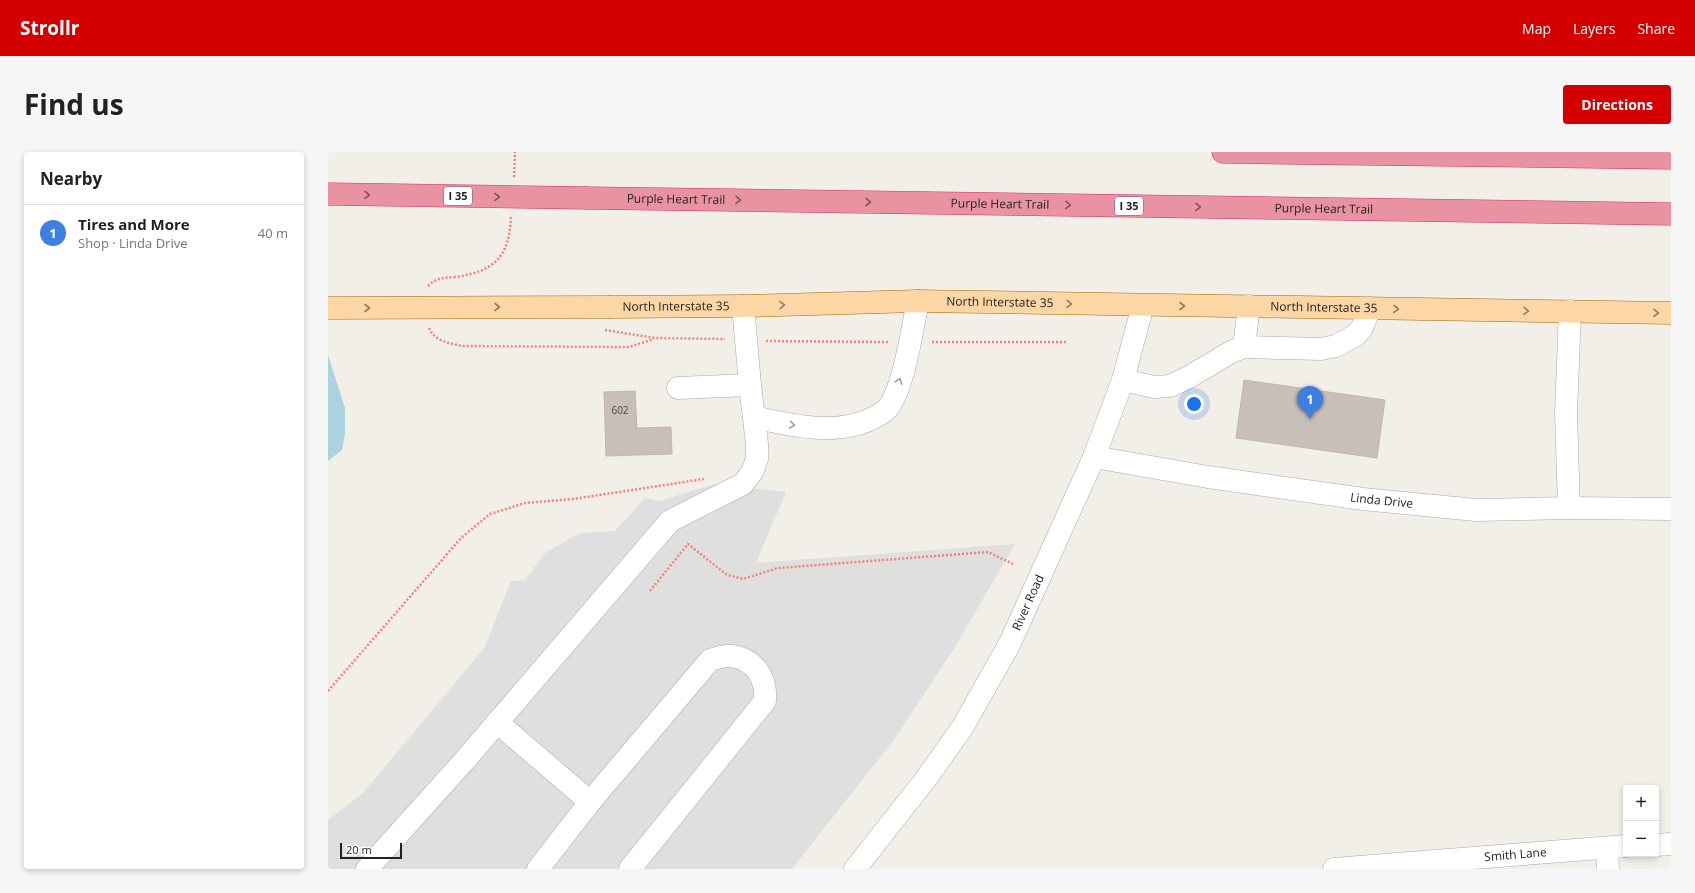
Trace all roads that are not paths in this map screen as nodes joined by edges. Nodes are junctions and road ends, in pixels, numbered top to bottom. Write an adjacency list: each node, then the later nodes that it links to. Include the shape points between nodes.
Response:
1 (1223, 152): 2 (highway)
2 (1671, 158)
3 (328, 194): 4 (highway, Purple Heart Trail / I 35, one-way to 4, bridge)
4 (1671, 214)
5 (918, 301): 6 (main road, North Interstate 35, one-way to 6); 7 (main road, North Interstate 35, one-way to 5); 17 (street, one-way to 5, via 792,426 822,428 870,420 886,410 894,397 904,367)
6 (1143, 305): 8 (main road, North Interstate 35, one-way to 8); 14 (street, River Road)
7 (744, 306): 9 (main road, North Interstate 35, one-way to 7, bridge); 15 (street)
8 (1249, 306): 10 (main road, North Interstate 35); 13 (street)
9 (328, 308)
10 (1370, 308): 11 (main road, North Interstate 35, one-way to 11); 13 (street, via 1362,328 1356,335 1336,346 1321,349)
11 (1570, 311): 12 (main road, North Interstate 35, one-way to 12); 19 (street, via 1566,413)
12 (1671, 313)
13 (1244, 348): 14 (street, via 1231,352 1170,386 1154,387)
14 (1123, 380): 18 (street, River Road)
15 (750, 385): 16 (street); 17 (street)
16 (678, 388)
17 (754, 417): 21 (street, via 756,459 752,472 743,484 670,521)
18 (1094, 457): 19 (street, Linda Drive, via 1208,477 1363,499 1476,510); 29 (street, River Road, via 1009,645 962,728)
19 (1569, 508): 20 (street, Linda Drive)
20 (1671, 509)
21 (497, 722): 22 (street); 26 (street)
22 (590, 802): 27 (street); 28 (street, via 710,660 736,657 760,673 765,683 766,701)
23 (1659, 844): 24 (street)
24 (1671, 844)
25 (1616, 847): 30 (street, Smith Lane); 31 (street)
26 (367, 869)
27 (538, 869)
28 (630, 869)
29 (855, 869)
30 (1334, 869)
31 (1608, 869)

